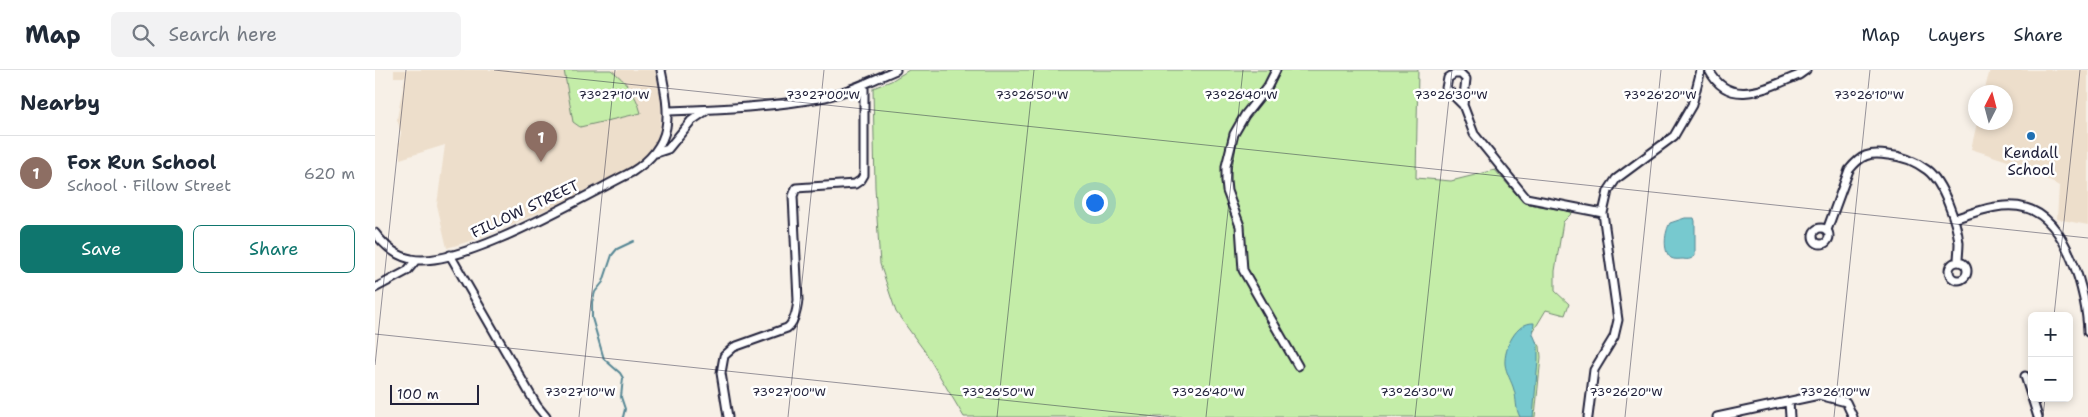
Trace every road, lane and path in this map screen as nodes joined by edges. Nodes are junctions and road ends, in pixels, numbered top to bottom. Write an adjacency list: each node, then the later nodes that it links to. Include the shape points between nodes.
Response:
1 (661, 70): 10 (street)
2 (897, 70): 7 (street, FILLOW STREET)
3 (1276, 70): 23 (street, via 1234,134 1226,181 1240,226 1243,270)
4 (1701, 70): 14 (street, via 1692,106 1674,136 1616,179 1608,191)
5 (1709, 70): 6 (street, via 1715,81 1733,92 1749,93)
6 (1806, 70)
7 (865, 84): 9 (street, FILLOW STREET, via 827,96); 29 (street, via 864,175 855,184 796,188 793,196 797,309 792,324 787,328 734,347 724,356 721,373)
8 (1463, 105): 14 (street, via 1478,140 1526,198)
9 (710, 109): 10 (street, FILLOW STREET); 12 (street, FILLOW STREET, via 691,121)
10 (668, 111): 11 (street, FILLOW STREET)
11 (666, 130): 12 (street); 13 (street, FILLOW STREET)
12 (683, 132): 13 (street, FILLOW STREET, via 669,149)
13 (656, 153): 18 (street, FILLOW STREET, via 632,172 498,240)
14 (1603, 213): 30 (street, via 1618,320 1614,337 1593,370)
15 (1954, 219): 16 (street, via 1929,171 1898,156 1874,153 1863,155 1849,170); 20 (street, via 1959,243); 22 (street, via 2011,206 2026,208 2046,218 2064,242 2079,279)
16 (1827, 230)
17 (375, 233): 19 (street, FILLOW STREET, via 391,250)
18 (450, 255): 19 (street, FILLOW STREET); 28 (street)
19 (416, 260): 21 (street, via 407,271)
20 (1958, 262)
21 (375, 288)
22 (2088, 332)
23 (1299, 366)
24 (2025, 376): 25 (street)
25 (2028, 385)
26 (1789, 402): 31 (street); 32 (street); 33 (street, via 1819,395 1846,402)
27 (2033, 402): 34 (street)
28 (546, 417)
29 (728, 417)
30 (1588, 417)
31 (1717, 417)
32 (1790, 417)
33 (1853, 417)
34 (2038, 417)

